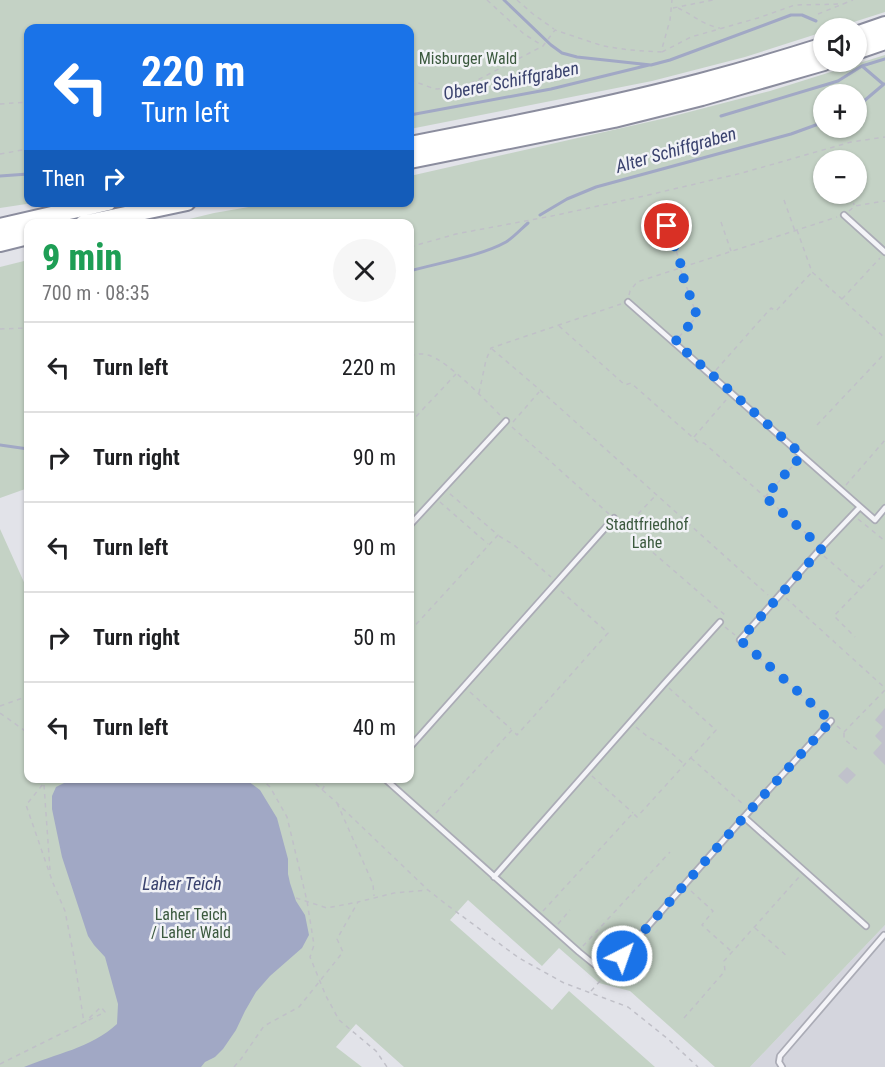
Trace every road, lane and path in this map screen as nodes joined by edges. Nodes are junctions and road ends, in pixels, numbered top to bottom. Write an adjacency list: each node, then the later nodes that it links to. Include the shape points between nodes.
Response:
1 (487, 0): 15 (path)
2 (518, 0): 12 (path)
3 (672, 0): 7 (path)
4 (713, 0): 8 (path)
5 (853, 0): 6 (path)
6 (844, 4): 9 (path); 11 (path, via 795,5)
7 (671, 8): 8 (path); 18 (path)
8 (678, 8): 11 (path, via 705,24)
9 (818, 14)
10 (885, 25): 13 (highway)
11 (721, 28): 18 (path)
12 (555, 30): 15 (path); 18 (path, via 603,46)
13 (867, 31)
14 (885, 41): 16 (highway)
15 (543, 46): 20 (path, via 465,87 435,89)
16 (867, 47)
17 (813, 49): 24 (highway, via 621,101)
18 (661, 52)
19 (813, 65): 27 (highway, via 614,119)
20 (414, 81)
21 (24, 102): 22 (path)
22 (0, 104)
23 (885, 137): 43 (path, via 850,142 644,196)
24 (414, 144)
25 (24, 150): 26 (path)
26 (0, 154)
27 (414, 159)
28 (784, 200): 40 (path)
29 (885, 201): 30 (path)
30 (855, 206): 33 (path)
31 (86, 207): 34 (highway)
32 (164, 207): 35 (highway)
33 (844, 215): 40 (path); 45 (lane)
34 (35, 219)
35 (107, 219)
36 (24, 221): 39 (highway)
37 (721, 222): 44 (path)
38 (667, 226): 46 (path)
39 (0, 227)
40 (796, 230): 44 (path); 47 (path)
41 (24, 237): 42 (highway)
42 (0, 243)
43 (414, 245)
44 (731, 251): 46 (path)
45 (885, 252): 48 (path)
46 (681, 268): 49 (path, via 637,282); 54 (path, via 697,316)
47 (812, 273): 48 (path); 59 (path, via 776,311 771,308)
48 (842, 300): 53 (path)
49 (628, 302): 50 (path); 54 (lane)
50 (559, 326): 55 (path); 66 (path)
51 (24, 328): 52 (path)
52 (0, 329)
53 (885, 338)
54 (675, 342): 59 (lane)
55 (491, 348): 60 (path); 62 (path)
56 (885, 352): 65 (path)
57 (414, 355): 58 (path, via 435,358)
58 (456, 374): 62 (path); 63 (path)
59 (712, 375): 61 (lane)
60 (540, 390): 71 (path); 77 (path, via 510,425)
61 (732, 393): 66 (path); 68 (lane)
62 (478, 394): 64 (path)
63 (414, 419)
64 (506, 421): 69 (lane)
65 (818, 425)
66 (693, 438): 72 (path, via 704,443)
67 (885, 440): 70 (path)
68 (802, 455): 70 (lane); 72 (path)
69 (443, 488): 73 (lane); 82 (path)
70 (841, 490): 74 (lane)
71 (656, 495): 81 (path); 90 (path)
72 (765, 497): 85 (path)
73 (435, 498): 79 (lane); 84 (path)
74 (860, 507): 76 (lane); 78 (lane)
75 (885, 508): 78 (lane)
76 (853, 515): 80 (path); 85 (lane)
77 (614, 518): 81 (path); 87 (lane)
78 (875, 520): 80 (lane)
79 (414, 521)
80 (868, 526): 83 (path)
81 (625, 528): 91 (path, via 725,615)
82 (498, 535): 84 (path); 87 (path)
83 (885, 541)
84 (489, 545): 92 (path)
85 (820, 550): 88 (path); 89 (lane)
86 (885, 563): 88 (path)
87 (556, 584): 96 (lane); 104 (path, via 608,633 517,735)
88 (861, 588): 93 (path, via 834,616)
89 (781, 594): 90 (lane); 97 (path)
90 (774, 601): 94 (lane)
91 (720, 622): 94 (path); 95 (lane)
92 (414, 627)
93 (855, 636)
94 (740, 640): 101 (path)
95 (664, 684): 102 (lane); 108 (path, via 716,730)
96 (463, 686): 104 (path); 106 (lane)
97 (885, 689): 105 (path)
98 (24, 697): 99 (path)
99 (0, 706)
100 (0, 713): 103 (path)
101 (831, 721): 105 (path); 118 (lane)
102 (630, 722): 109 (path); 110 (lane)
103 (24, 730)
104 (512, 730): 121 (path)
105 (844, 732): 107 (path, via 844,739)
106 (414, 742)
107 (860, 752)
108 (691, 758): 109 (path); 118 (path)
109 (685, 764): 119 (path, via 637,817)
110 (587, 771): 119 (path); 125 (lane)
111 (266, 783): 130 (path, via 287,817)
112 (314, 783): 116 (path)
113 (326, 783): 116 (path)
114 (389, 783): 121 (lane)
115 (44, 784): 124 (path); 124 (path, via 26,805)
116 (322, 791): 117 (path)
117 (336, 802): 127 (path); 128 (path, via 373,884)
118 (749, 810): 120 (lane)
119 (633, 813): 133 (path)
120 (744, 817): 123 (lane); 126 (lane)
121 (429, 820): 125 (lane)
122 (670, 852): 138 (path)
123 (804, 871): 134 (lane); 135 (path)
124 (50, 873): 146 (path, via 65,911)
125 (494, 877): 133 (lane)
126 (684, 885): 139 (path, via 713,911 702,925); 142 (lane)
127 (429, 890): 128 (path); 144 (path, via 519,958 564,983)
128 (375, 897): 131 (path)
129 (296, 898): 130 (path)
130 (308, 901): 131 (path, via 327,908); 143 (path, via 314,945 310,957)
131 (358, 902): 143 (path, via 337,939 343,952)
132 (570, 910): 136 (path)
133 (538, 916): 136 (lane)
134 (866, 926)
135 (754, 927): 139 (path); 140 (path)
136 (553, 930): 138 (lane)
137 (884, 936): 151 (lane, via 780,1056)
138 (579, 952): 142 (lane)
139 (732, 952): 145 (path, via 724,961 725,972)
140 (788, 957)
141 (617, 972): 142 (lane)
142 (606, 974): 144 (path)
143 (321, 980): 148 (path, via 299,1006 264,1026); 149 (path, via 339,1020 376,1051)
144 (591, 992): 150 (path, via 628,1007)
145 (684, 1018)
146 (84, 1023): 146 (path, via 105,1012 101,1007); 147 (path)
147 (0, 1064)
148 (234, 1067)
149 (387, 1067)
150 (698, 1067)
151 (782, 1067)

